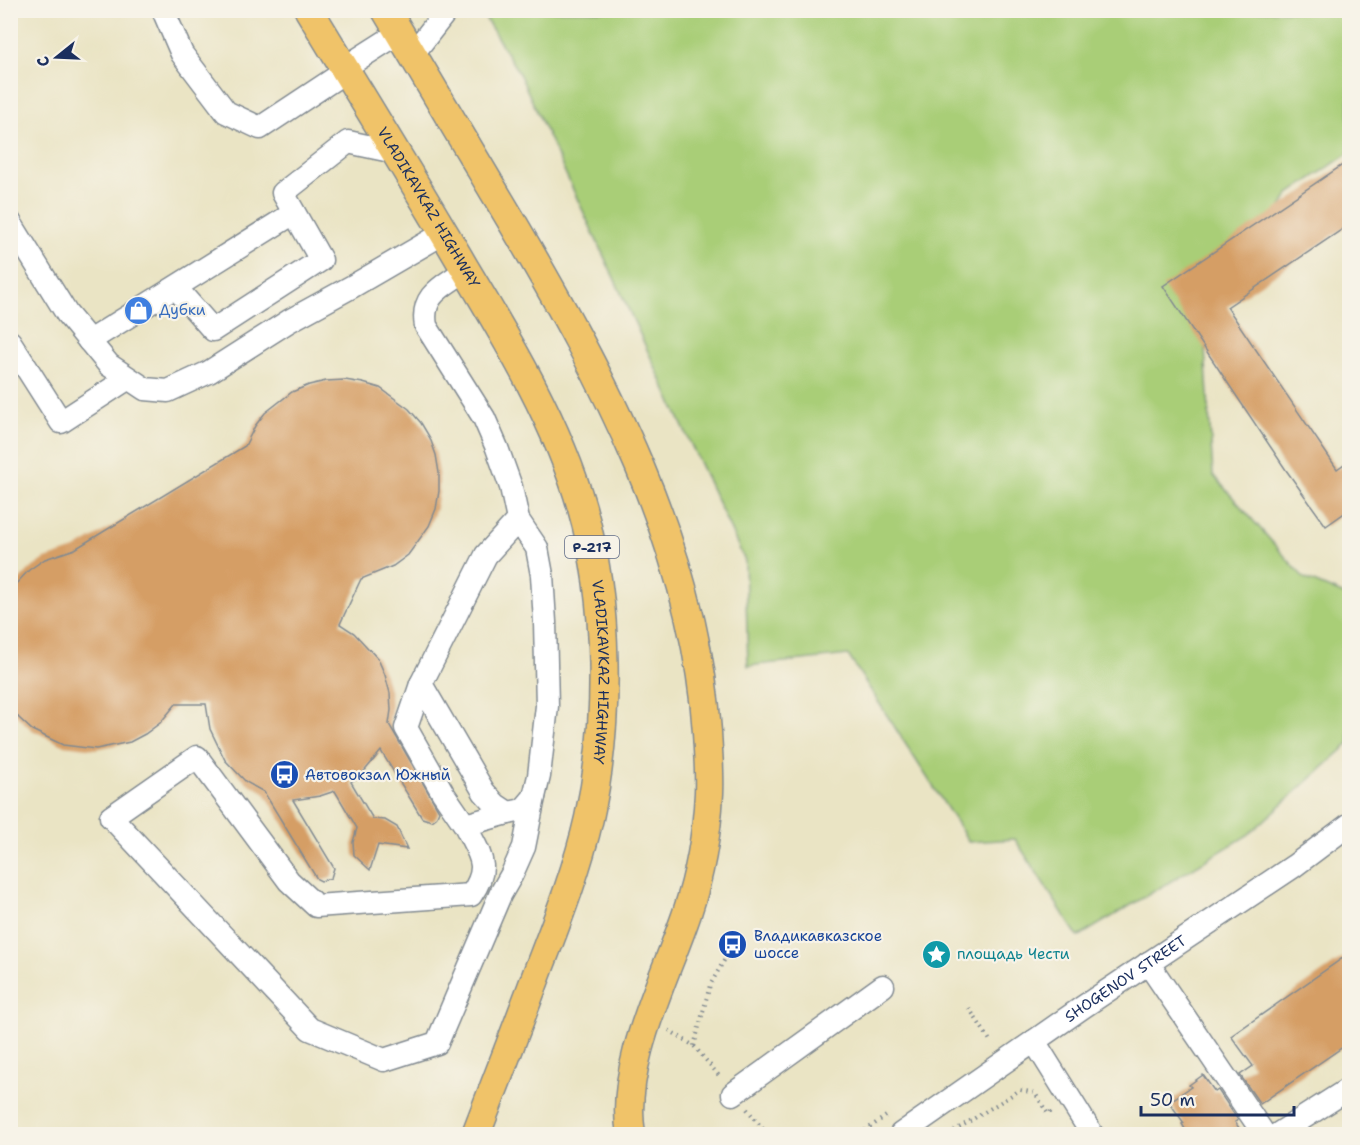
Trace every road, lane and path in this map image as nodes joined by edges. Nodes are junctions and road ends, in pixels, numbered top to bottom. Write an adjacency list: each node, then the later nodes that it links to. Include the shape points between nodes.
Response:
1 (163, 10): 5 (street, via 182,54 226,112 260,128)
2 (309, 10): 5 (main road, VLADIKAVKAZ HIGHWAY / Р-217)
3 (447, 10): 4 (street)
4 (399, 33): 5 (street); 32 (main road, via 559,302 611,404 646,481 686,597 701,671 709,792 704,841 688,910 633,1070 629,1104)
5 (345, 70): 6 (main road, VLADIKAVKAZ HIGHWAY / Р-217)
6 (396, 152): 7 (street, via 348,142 283,193); 9 (main road, VLADIKAVKAZ HIGHWAY / Р-217)
7 (294, 213): 11 (street); 11 (street, via 321,260 213,330)
8 (13, 230): 12 (street)
9 (444, 233): 10 (main road, VLADIKAVKAZ HIGHWAY / Р-217); 14 (street, via 289,321 209,372 168,391 145,390)
10 (466, 270): 15 (street, via 428,298 426,326 484,418 501,457); 31 (main road, VLADIKAVKAZ HIGHWAY / Р-217, via 540,405 575,486 594,560 603,644 599,750 589,818 566,895)
11 (176, 288): 12 (street)
12 (89, 341): 14 (street)
13 (10, 342): 14 (street, via 61,423)
14 (127, 379)
15 (518, 520): 16 (street, via 486,555); 17 (street, via 537,548 545,622 547,706)
16 (421, 684): 18 (street, via 484,792); 20 (street, via 406,728)
17 (534, 797): 18 (street, via 523,810); 20 (street, via 524,847 437,1043 384,1060 310,1029 111,817 197,757 289,881 316,906 471,895 480,882 483,862)
18 (508, 813): 20 (street)
19 (1350, 824): 22 (street, SHOGENOV STREET)
20 (465, 825)
21 (733, 945): 27 (path, via 710,985)
22 (1148, 963): 25 (street, SHOGENOV STREET); 36 (street)
23 (886, 990): 29 (street)
24 (969, 1008): 26 (path)
25 (1034, 1041): 33 (street, SHOGENOV STREET); 35 (street)
26 (991, 1042)
27 (694, 1046)
28 (1350, 1088): 37 (street)
29 (737, 1098)
30 (1059, 1106): 34 (path, via 1048,1113 1035,1093 1020,1090)
31 (476, 1134)
32 (632, 1134)
33 (901, 1134)
34 (949, 1134)
35 (1092, 1134)
36 (1264, 1134)
37 (1278, 1134)

